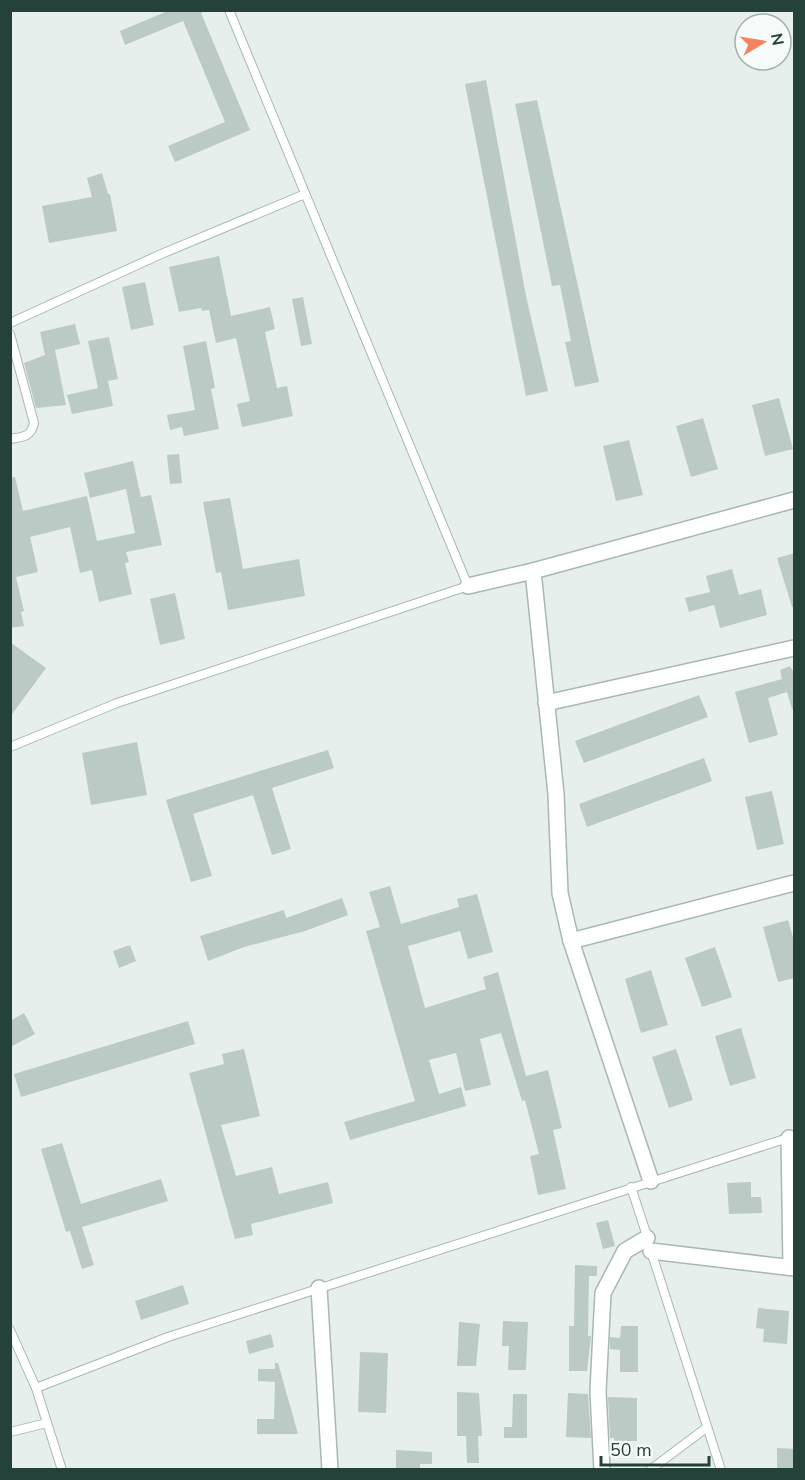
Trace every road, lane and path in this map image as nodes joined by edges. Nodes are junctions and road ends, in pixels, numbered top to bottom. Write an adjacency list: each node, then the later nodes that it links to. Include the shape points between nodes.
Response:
1 (229, 10): 2 (lane)
2 (305, 194): 3 (lane); 8 (lane)
3 (10, 323)
4 (10, 334): 5 (lane, via 34,423 27,436)
5 (10, 439)
6 (795, 500): 7 (street)
7 (532, 572): 8 (street); 10 (street)
8 (468, 586): 11 (lane, via 117,703)
9 (795, 648): 10 (street)
10 (546, 702): 13 (street, via 556,794 560,893)
11 (10, 747)
12 (795, 883): 13 (street)
13 (571, 941): 15 (street)
14 (792, 1137): 15 (lane); 18 (street)
15 (651, 1181): 16 (lane)
16 (631, 1187): 17 (lane); 19 (lane)
17 (649, 1244): 18 (street); 23 (lane); 27 (street, via 625,1251 603,1293 598,1391)
18 (793, 1268)
19 (319, 1288): 21 (lane, via 168,1337); 26 (street)
20 (10, 1330): 21 (lane)
21 (36, 1388): 22 (lane)
22 (47, 1423): 24 (lane); 25 (lane)
23 (706, 1428): 28 (lane); 29 (lane)
24 (10, 1432)
25 (62, 1470)
26 (330, 1470)
27 (602, 1470)
28 (650, 1470)
29 (721, 1470)

